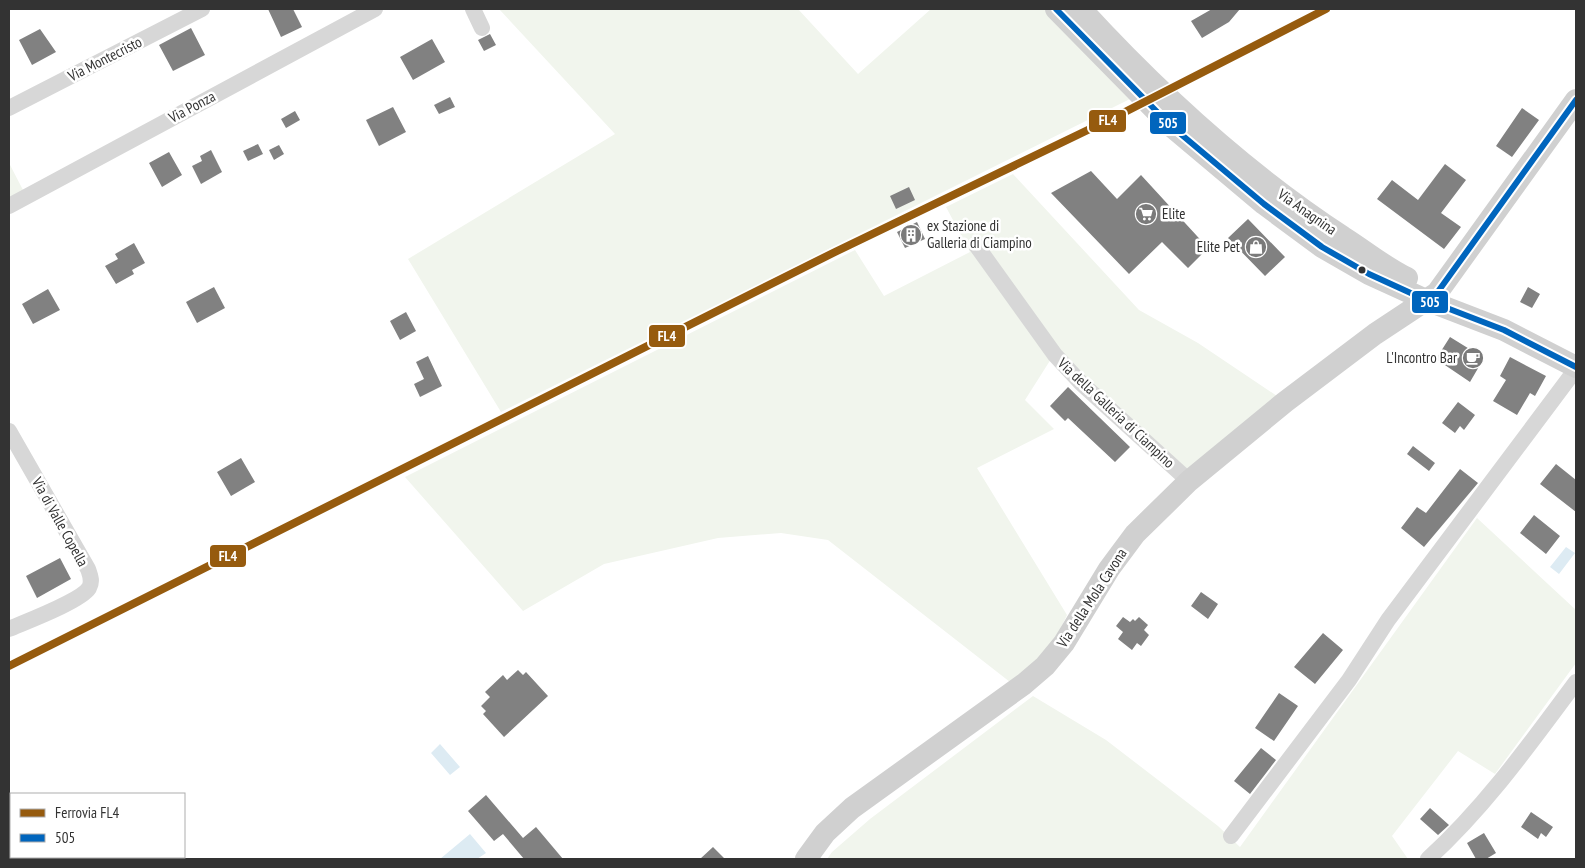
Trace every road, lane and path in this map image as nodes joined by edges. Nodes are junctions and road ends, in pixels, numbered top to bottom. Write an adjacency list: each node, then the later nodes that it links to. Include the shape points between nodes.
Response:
1 (202, 9): 8 (street, Via Montecristo)
2 (375, 9): 10 (street, Via Ponza)
3 (474, 9): 6 (street)
4 (1056, 9): 9 (main road, Via Anagnina, via 1170,125)
5 (1081, 9): 9 (main road, Via Anagnina)
6 (482, 28)
7 (1576, 100): 12 (main road)
8 (9, 108)
9 (1231, 166): 12 (main road, Via Anagnina, via 1278,215 1330,252 1369,274)
10 (9, 206)
11 (976, 245): 16 (street, Via della Galleria di Ciampino, via 1068,369)
12 (1432, 296): 13 (main road, Via Anagnina, via 1528,328); 14 (main road, Via Anagnina); 16 (main road, Via della Mola Cavona, via 1375,334 1285,402)
13 (1576, 352)
14 (1576, 368): 19 (street)
15 (9, 431): 17 (street, Via di Valle Copella, via 91,579 89,588 79,597)
16 (1189, 480): 20 (main road, Via della Mola Cavona, via 1135,534 1117,557 1064,643 1044,666 1024,684 842,816)
17 (9, 629)
18 (1576, 682): 21 (street, via 1503,780 1463,826)
19 (1231, 836)
20 (806, 859)
21 (1428, 859)

